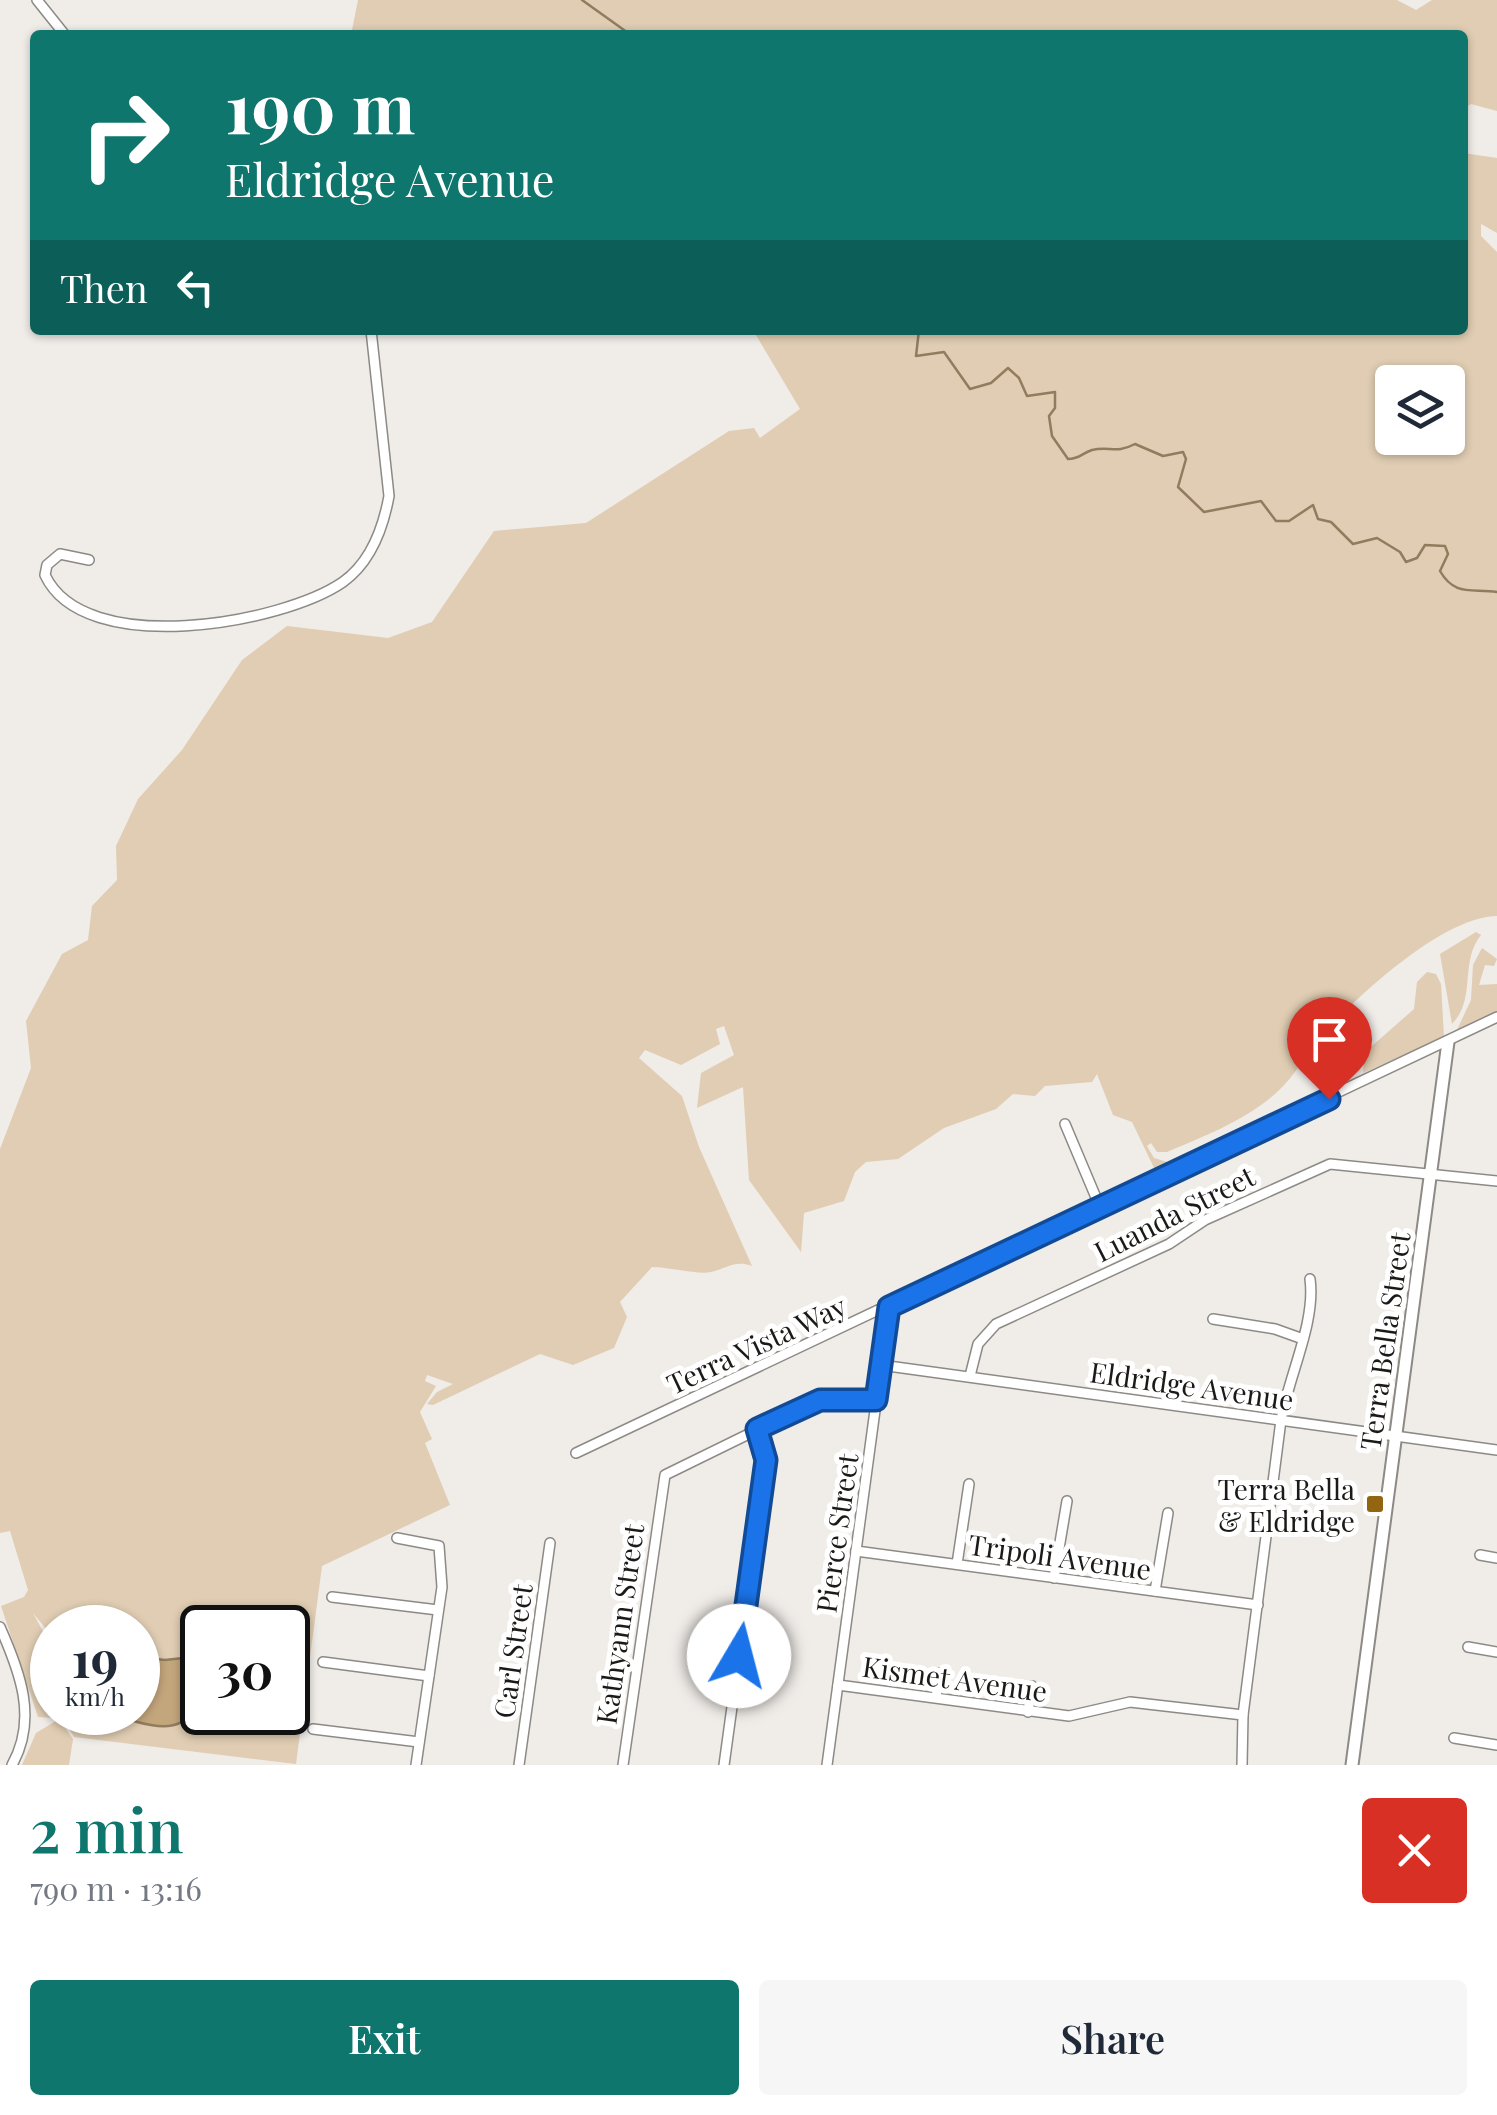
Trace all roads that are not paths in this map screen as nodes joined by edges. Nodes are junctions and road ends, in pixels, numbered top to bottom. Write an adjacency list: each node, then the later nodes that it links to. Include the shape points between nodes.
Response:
1 (38, 0): 2 (street)
2 (61, 30)
3 (372, 335): 4 (street, via 389,496 370,554 346,580 312,600 223,623 122,625 75,607 45,575 60,554)
4 (89, 560)
5 (1497, 1017): 6 (street, Terra Vista Way)
6 (1448, 1042): 8 (street, Terra Bella Street); 10 (street, Terra Vista Way)
7 (1065, 1124): 10 (street)
8 (1432, 1172): 9 (street, Luanda Street); 16 (street, Luanda Street, via 1352,1163 1312,1170 996,1324 978,1344); 20 (street, Terra Bella Street)
9 (1497, 1181)
10 (1100, 1206): 12 (street, Terra Vista Way)
11 (1310, 1280): 14 (street)
12 (889, 1307): 15 (street, Pierce Street); 22 (street, Terra Vista Way)
13 (1213, 1320): 14 (street)
14 (1304, 1339): 18 (street, via 1289,1375)
15 (881, 1365): 16 (street, Eldridge Avenue); 17 (street, Pierce Street)
16 (970, 1376): 18 (street, Eldridge Avenue)
17 (876, 1400): 19 (street, via 820,1400); 28 (street, Pierce Street)
18 (1282, 1420): 20 (street, Eldridge Avenue); 35 (street)
19 (757, 1429): 55 (street, Kathyann Street, via 665,1475); 56 (street, via 766,1460)
20 (1396, 1436): 21 (street, Eldridge Avenue); 59 (street, Terra Bella Street)
21 (1497, 1450)
22 (576, 1453)
23 (968, 1484): 31 (street)
24 (1067, 1501): 32 (street)
25 (1168, 1513): 33 (street)
26 (397, 1538): 36 (street, via 439,1546)
27 (550, 1543): 54 (street, Carl Street)
28 (856, 1551): 31 (street, Tripoli Avenue); 43 (street, Pierce Street)
29 (1480, 1555): 30 (street)
30 (1497, 1558)
31 (957, 1564): 32 (street, Tripoli Avenue)
32 (1054, 1578): 33 (street, Tripoli Avenue)
33 (1156, 1592): 35 (street, Tripoli Avenue)
34 (332, 1597): 36 (street)
35 (1258, 1606): 47 (street)
36 (438, 1610): 42 (street)
37 (0, 1627): 52 (street, via 24,1703 26,1731)
38 (1468, 1647): 39 (street)
39 (1497, 1652)
40 (323, 1662): 42 (street)
41 (940, 1672): 45 (street)
42 (429, 1676): 50 (street)
43 (838, 1685): 45 (street, Kismet Avenue); 57 (street, Pierce Street)
44 (1032, 1686): 46 (street)
45 (936, 1697): 46 (street, Kismet Avenue)
46 (1028, 1712): 47 (street, Kismet Avenue, via 1069,1716 1130,1702)
47 (1243, 1715): 58 (street)
48 (313, 1729): 50 (street)
49 (1454, 1738): 51 (street)
50 (419, 1742): 53 (street)
51 (1497, 1744)
52 (12, 1765)
53 (416, 1765)
54 (520, 1765)
55 (623, 1765)
56 (724, 1765)
57 (826, 1765)
58 (1242, 1765)
59 (1352, 1765)

